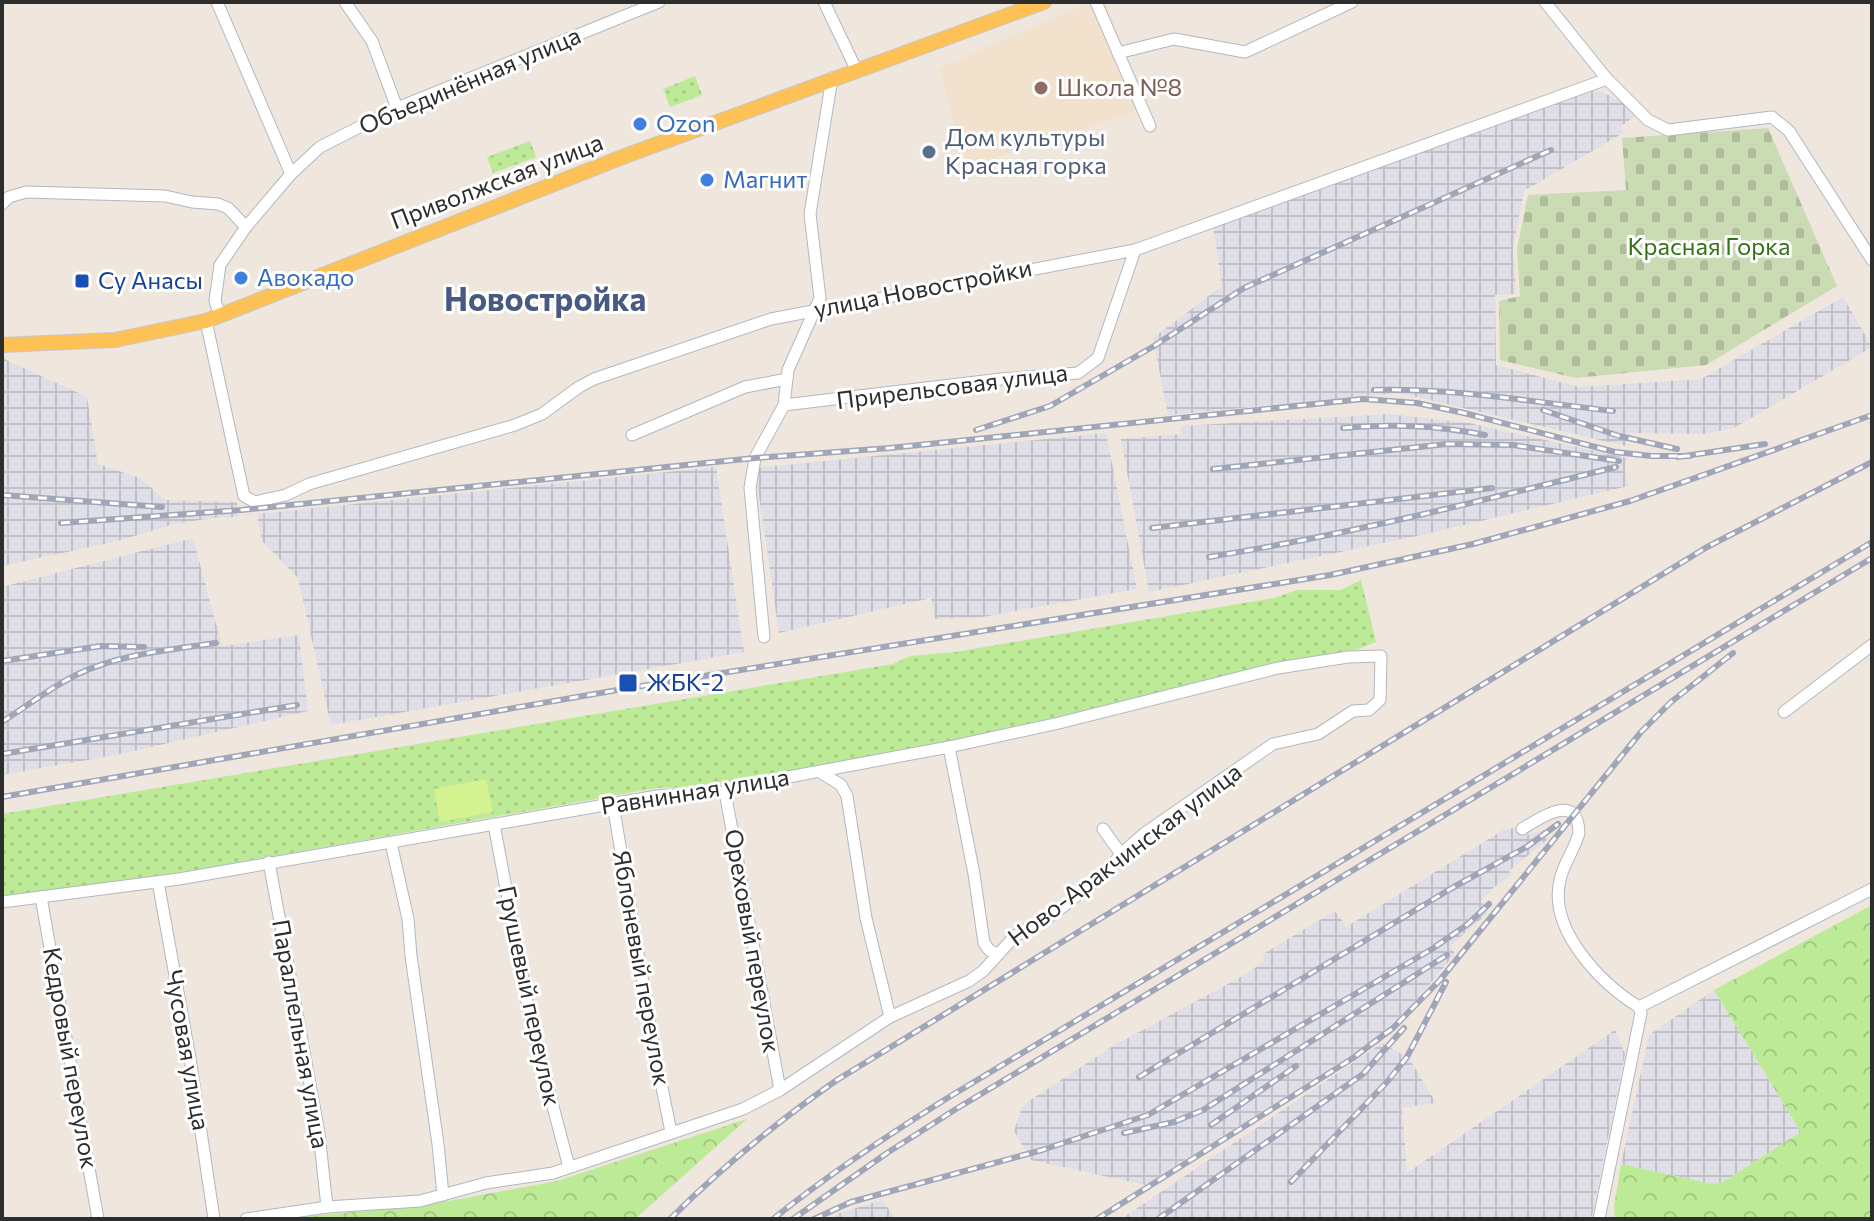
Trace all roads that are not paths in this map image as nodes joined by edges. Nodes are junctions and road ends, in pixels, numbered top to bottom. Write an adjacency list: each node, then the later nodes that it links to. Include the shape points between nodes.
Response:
1 (217, 2): 15 (street)
2 (345, 2): 13 (street, via 372,41)
3 (659, 2): 13 (street, Объединённая улица)
4 (1044, 2): 10 (main road, Приволжская улица)
5 (1096, 2): 9 (street)
6 (1352, 2): 9 (street, via 1245,52 1174,39)
7 (1545, 2): 12 (street)
8 (828, 3): 10 (street)
9 (1118, 53): 14 (street)
10 (856, 69): 11 (main road, Приволжская улица)
11 (832, 78): 20 (street, via 810,214 820,298); 21 (main road, Приволжская улица)
12 (1607, 79): 18 (street, улица Новостройки); 19 (street, via 1648,120 1668,130 1772,117 1789,131)
13 (397, 108): 15 (street, Объединённая улица, via 320,147)
14 (1150, 126)
15 (291, 174): 17 (street, Объединённая улица)
16 (2, 204): 17 (street, via 26,192 165,196 218,204)
17 (246, 227): 21 (street, Объединённая улица, via 220,265 215,301)
18 (1135, 250): 20 (street, улица Новостройки); 25 (street, Прирельсовая улица, via 1098,358 1078,373)
19 (1872, 260)
20 (814, 309): 22 (street, улица Новостройки, via 594,379 542,414 515,425 255,502 244,496); 24 (street)
21 (220, 316): 22 (main road, Приволжская улица)
22 (206, 321): 23 (main road, Приволжская улица, via 115,340)
23 (2, 345)
24 (787, 379): 25 (street); 26 (street, via 745,387)
25 (784, 405): 27 (street, via 755,458 750,488)
26 (632, 435)
27 (764, 637)
28 (1872, 645): 30 (street)
29 (1381, 656): 31 (street, Равнинная улица, via 1278,668); 39 (street, Ново-Аракчинская улица, via 1376,706 1353,711 1318,734 1273,744)
30 (1784, 712)
31 (949, 747): 32 (street, Равнинная улица); 45 (street, via 984,943)
32 (820, 772): 33 (street, Равнинная улица); 47 (street, via 841,785 847,796 866,918)
33 (725, 792): 34 (street, Равнинная улица); 48 (street, Ореховый переулок)
34 (613, 804): 35 (street, Равнинная улица); 49 (street, Яблоневый переулок)
35 (494, 824): 38 (street, Равнинная улица); 50 (street, Грушевый переулок, via 531,1023)
36 (1103, 829): 39 (street)
37 (1522, 829): 46 (street, via 1554,810 1573,815 1579,833 1560,878 1560,912 1578,950 1608,985)
38 (391, 843): 40 (street, Равнинная улица); 51 (street, via 408,919)
39 (1121, 854): 45 (street, Ново-Аракчинская улица, via 1107,872)
40 (269, 862): 41 (street, Равнинная улица); 52 (street, Параллельная улица, via 319,1133)
41 (158, 882): 43 (street, Равнинная улица); 54 (street, Чусовая улица)
42 (1872, 889): 46 (street)
43 (41, 897): 44 (street, Равнинная улица); 53 (street, Кедровый переулок)
44 (2, 902)
45 (997, 954): 47 (street, Ново-Аракчинская улица, via 969,981)
46 (1639, 1007): 56 (street)
47 (890, 1017): 48 (street, Ново-Аракчинская улица)
48 (780, 1090): 49 (street, Ново-Аракчинская улица, via 743,1109)
49 (671, 1132): 50 (street, Ново-Аракчинская улица)
50 (569, 1167): 51 (street, Ново-Аракчинская улица)
51 (443, 1195): 52 (street, Ново-Аракчинская улица)
52 (327, 1207): 55 (street, Ново-Аракчинская улица)
53 (98, 1219)
54 (214, 1219)
55 (246, 1219)
56 (1599, 1219)

